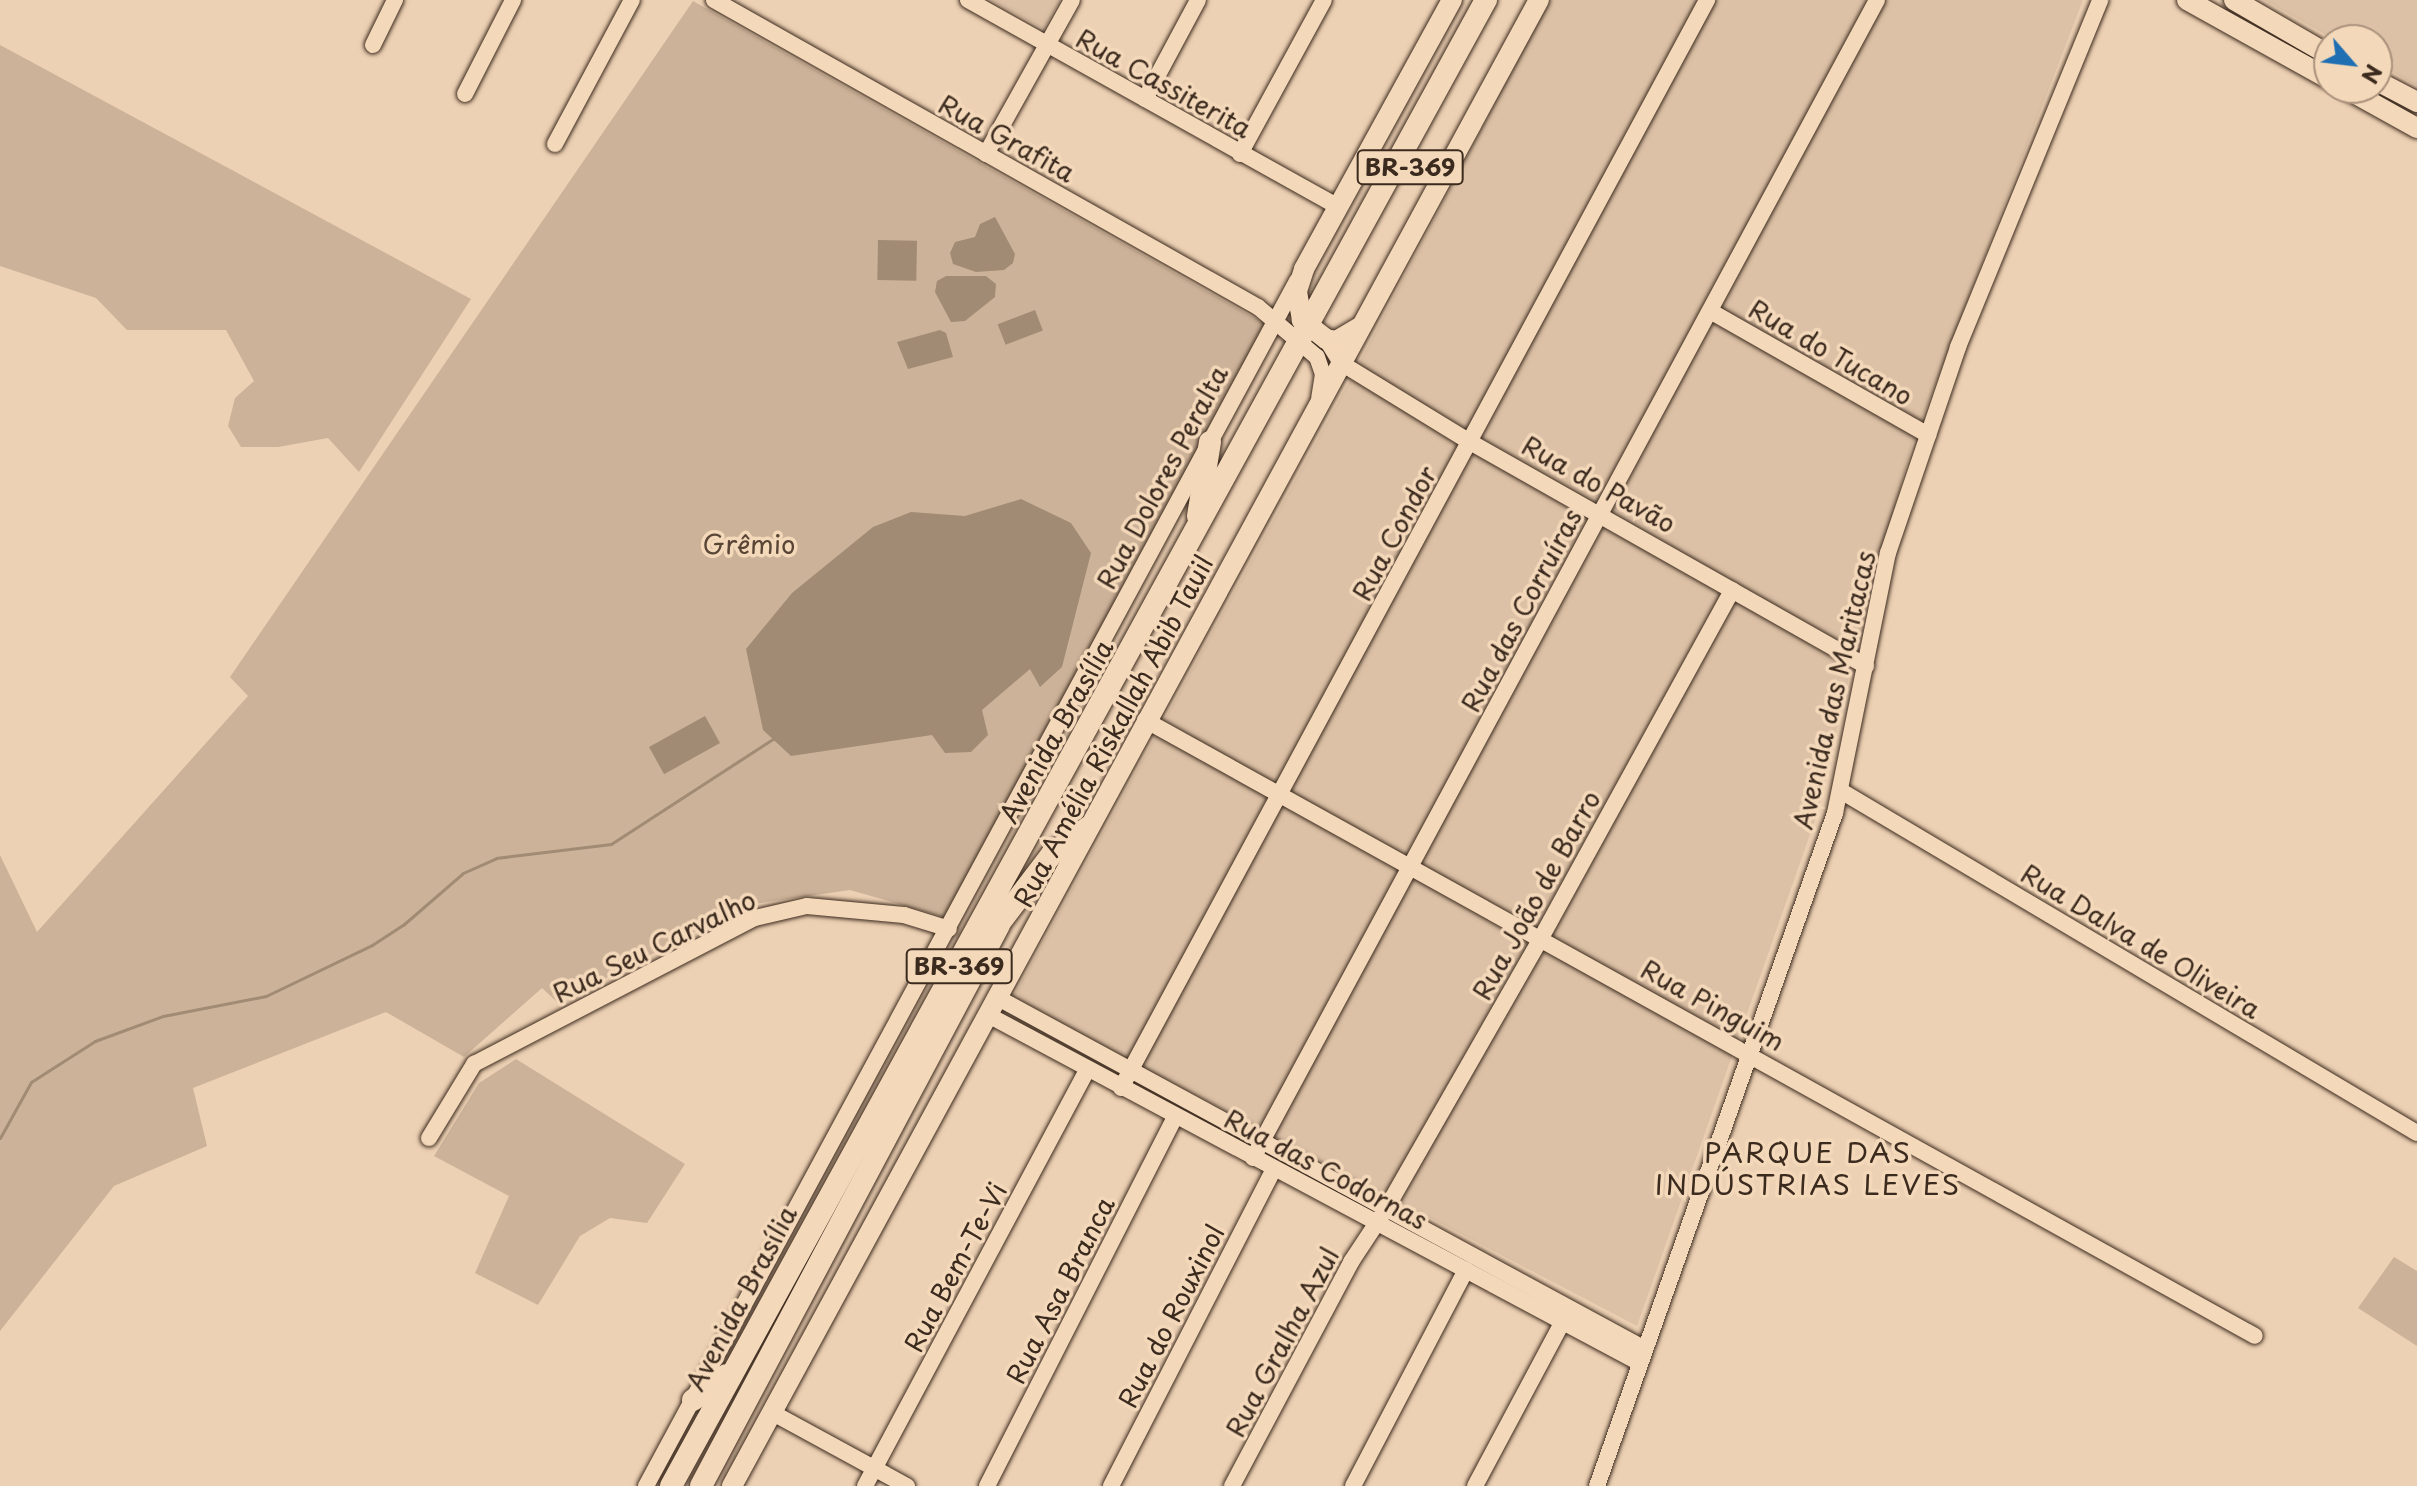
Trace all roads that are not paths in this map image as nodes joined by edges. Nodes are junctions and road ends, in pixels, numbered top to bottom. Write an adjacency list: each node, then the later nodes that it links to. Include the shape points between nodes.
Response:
1 (395, 0): 18 (street)
2 (513, 0): 23 (street)
3 (632, 0): 28 (street)
4 (714, 0): 29 (street, Rua Grafita)
5 (968, 0): 19 (street, Rua Cassiterita)
6 (1072, 0): 19 (street)
7 (1198, 0): 24 (street)
8 (1324, 0): 30 (street)
9 (1452, 0): 31 (main road, Rua Dolores Peralta)
10 (1486, 0): 36 (highway, Avenida Brasília / BR-369)
11 (1502, 0): 36 (highway, Avenida Brasília / BR-369)
12 (1539, 0): 35 (main road, Rua Amélia Riskallah Abib Tauil)
13 (1707, 0): 42 (street, Rua Condor)
14 (1877, 0): 33 (street, Rua das Corruíras)
15 (2100, 0): 40 (street, Avenida das Maritacas, via 1958,347)
16 (2187, 0): 21 (main road)
17 (2234, 0): 20 (main road)
18 (373, 45)
19 (1048, 45): 24 (street, Rua Cassiterita); 29 (street)
20 (2313, 46)
21 (2313, 70)
22 (2393, 89): 25 (main road)
23 (465, 94)
24 (1145, 99): 30 (street, Rua Cassiterita)
25 (2417, 102)
26 (2374, 104): 27 (main road)
27 (2417, 128)
28 (555, 144)
29 (986, 154): 34 (street, Rua Grafita)
30 (1240, 154): 31 (street, Rua Cassiterita)
31 (1338, 207): 32 (main road, Rua Dolores Peralta)
32 (1304, 269): 34 (street, Rua Dolores Peralta); 36 (main road, via 1297,309)
33 (1710, 311): 40 (street, Rua do Tucano); 43 (street, Rua das Corruíras)
34 (1275, 320): 36 (street, Rua Grafita); 37 (street, Rua Dolores Peralta)
35 (1358, 328): 36 (main road, via 1336,341); 38 (main road, Rua Amélia Riskallah Abib Tauil)
36 (1309, 339): 37 (street, via 1276,341); 38 (street, Rua do Pavão); 39 (street, via 1323,374); 44 (highway, Avenida Brasília / BR-369); 52 (highway, Avenida Brasília / BR-369)
37 (1258, 356): 41 (street, Rua Dolores Peralta)
38 (1341, 363): 39 (main road, Rua Amélia Riskallah Abib Tauil); 42 (street, Rua do Pavão)
39 (1315, 411): 47 (main road, Rua Amélia Riskallah Abib Tauil)
40 (1928, 435): 46 (street, Avenida das Maritacas, via 1888,553)
41 (1210, 442): 44 (highway, via 1203,496); 53 (street, Rua Dolores Peralta)
42 (1470, 442): 43 (street, Rua do Pavão); 49 (street, Rua Condor)
43 (1600, 514): 45 (street, Rua do Pavão); 51 (street, Rua das Corruíras)
44 (1177, 569): 74 (highway, Avenida Brasília / BR-369, via 834,1183)
45 (1732, 590): 46 (street, Rua do Pavão); 54 (street, Rua João de Barro)
46 (1866, 666): 48 (street, Avenida das Maritacas)
47 (1145, 720): 49 (street, Rua Pinguim); 50 (main road, Rua Amélia Riskallah Abib Tauil)
48 (1841, 791): 56 (street, Avenida das Maritacas); 61 (street, Rua Dalva de Oliveira)
49 (1279, 796): 51 (street, Rua Pinguim); 58 (street, Rua Condor)
50 (1087, 828): 52 (highway, via 1052,854); 55 (main road, Rua Amélia Riskallah Abib Tauil)
51 (1410, 867): 54 (street, Rua Pinguim); 63 (street, Rua das Corruíras)
52 (1001, 921): 81 (highway, Avenida Brasília / BR-369)
53 (949, 929): 62 (street, Rua Seu Carvalho, via 904,915 807,906 755,918 474,1064); 76 (street, Rua Dolores Peralta)
54 (1541, 938): 56 (street, Rua Pinguim); 68 (street, Rua João de Barro)
55 (995, 1008): 57 (street, Rua das Codornas); 58 (street, Rua das Codornas); 77 (main road, Rua Amélia Riskallah Abib Tauil)
56 (1751, 1051): 73 (street, Rua Pinguim); 75 (street, Avenida das Maritacas)
57 (1087, 1070): 59 (street, Rua das Codornas); 78 (street, Rua Bem-Te-Vi)
58 (1131, 1070): 59 (street, Rua Condor); 63 (street, Rua das Codornas)
59 (1121, 1088): 60 (street, Rua das Codornas)
60 (1175, 1117): 64 (street, Rua das Codornas); 85 (street, Rua Asa Branca)
61 (2417, 1133)
62 (429, 1138)
63 (1262, 1141): 64 (street, Rua das Corruíras); 65 (street, Rua das Codornas)
64 (1253, 1158): 66 (street, Rua das Codornas)
65 (1302, 1162): 67 (street); 68 (street, Rua das Codornas)
66 (1274, 1169): 67 (street, Rua das Codornas); 86 (street, Rua do Rouxinol)
67 (1294, 1178): 68 (street, Rua das Codornas)
68 (1382, 1216): 69 (street, Rua das Codornas); 70 (street, Rua das Codornas); 87 (street, Rua Gralha Azul, via 1351,1262)
69 (1466, 1270): 71 (street, Rua das Codornas); 88 (street)
70 (1504, 1271): 71 (street); 75 (street, Rua das Codornas)
71 (1496, 1287): 72 (street, Rua das Codornas)
72 (1562, 1323): 75 (street, Rua das Codornas); 89 (street)
73 (2255, 1336)
74 (753, 1339): 76 (highway, via 717,1385); 80 (highway, Avenida Brasília / BR-369)
75 (1642, 1356): 90 (street, Avenida das Maritacas)
76 (693, 1400): 79 (street, Rua Dolores Peralta)
77 (771, 1412): 78 (street); 82 (main road, Rua Amélia Riskallah Abib Tauil)
78 (875, 1468): 83 (street, Rua Bem-Te-Vi); 84 (street)
79 (646, 1486)
80 (671, 1486)
81 (701, 1486)
82 (732, 1486)
83 (865, 1486)
84 (907, 1486)
85 (987, 1486)
86 (1111, 1486)
87 (1232, 1486)
88 (1353, 1486)
89 (1475, 1486)
90 (1597, 1486)

